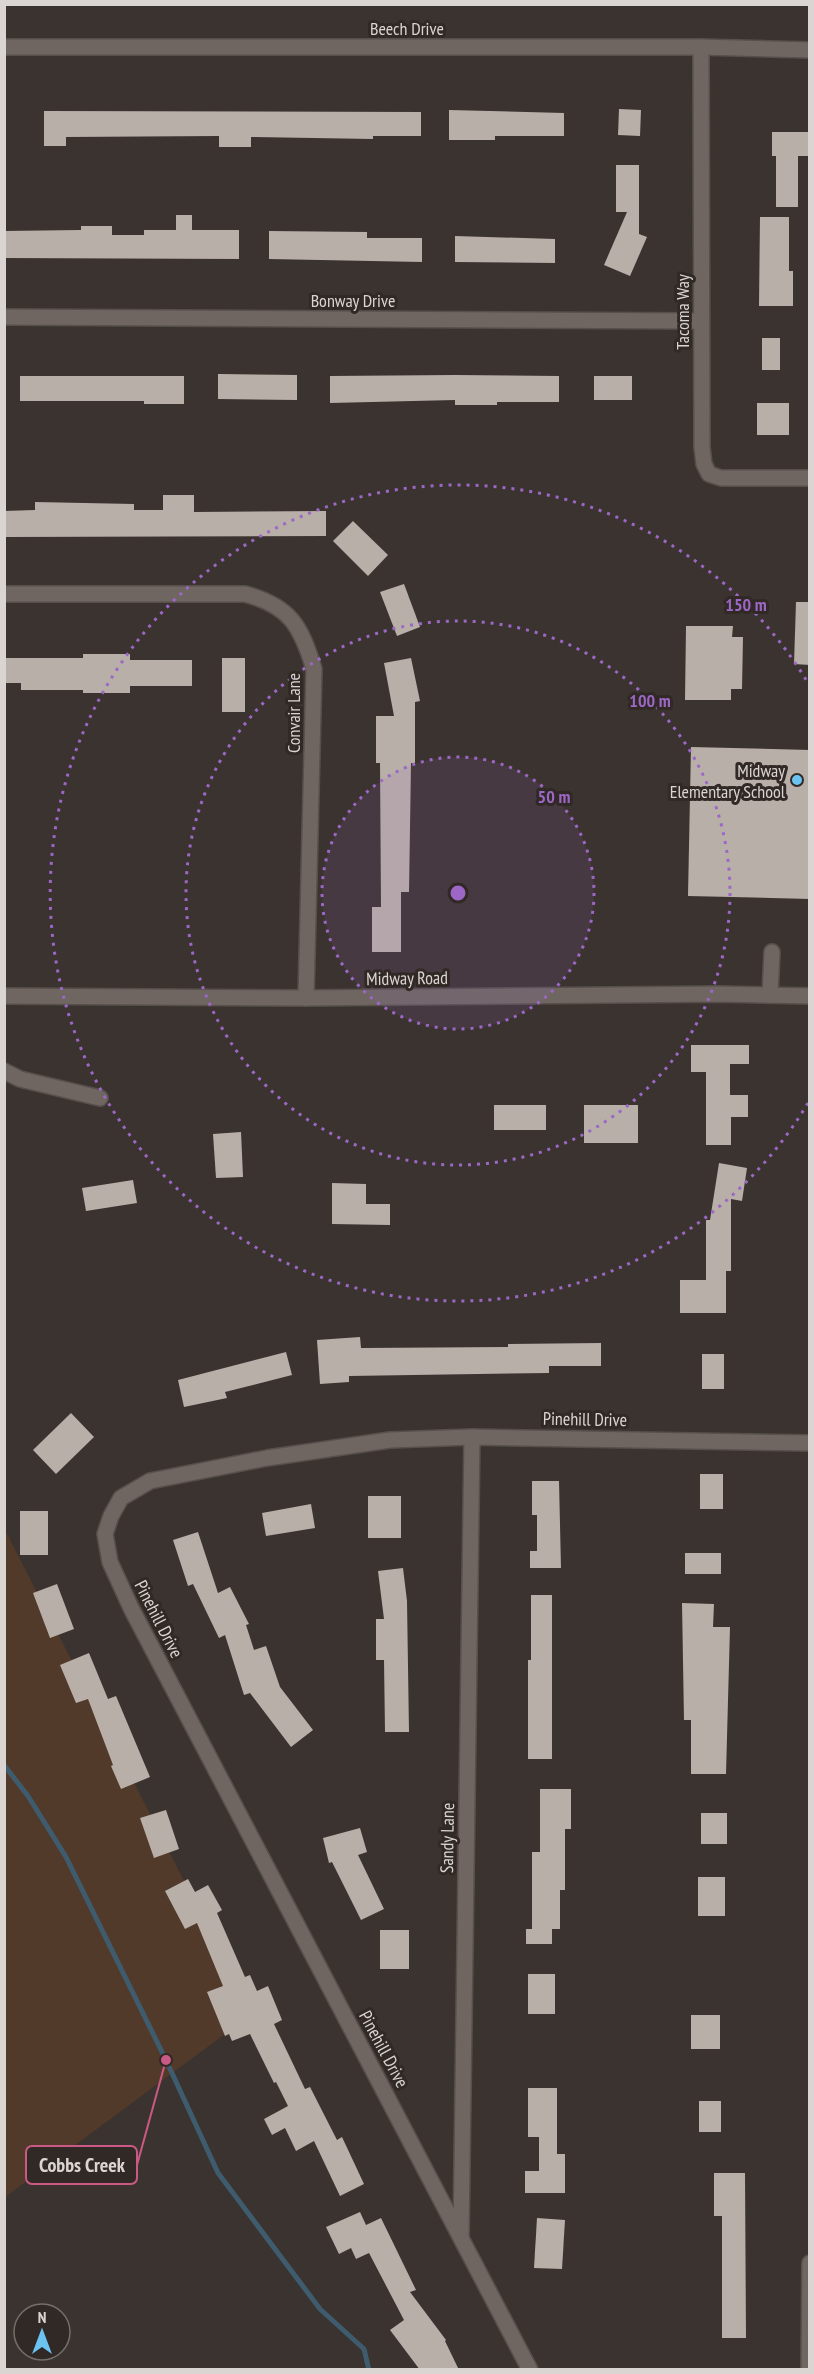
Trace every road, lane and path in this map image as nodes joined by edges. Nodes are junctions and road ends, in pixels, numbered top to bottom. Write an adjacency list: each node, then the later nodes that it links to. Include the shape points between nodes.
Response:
1 (4, 47): 2 (street, Beech Drive)
2 (701, 47): 3 (street, Beech Drive); 5 (street, Tacoma Way)
3 (810, 50)
4 (4, 317): 5 (street, Bonway Drive)
5 (701, 321): 6 (street, Tacoma Way, via 702,447 709,474 721,478)
6 (810, 478)
7 (4, 594): 12 (street, Convair Lane, via 245,594 266,599 295,623 308,646 314,669)
8 (772, 952): 9 (street)
9 (770, 995): 11 (street, Midway Road); 12 (street, Midway Road)
10 (4, 996): 12 (street, Midway Road)
11 (810, 996)
12 (306, 998)
13 (4, 1071): 14 (street, via 20,1079)
14 (100, 1098)
15 (472, 1437): 16 (street, Pinehill Drive); 17 (street, Sandy Lane); 17 (street, Pinehill Drive, via 390,1440 267,1458 150,1482 122,1498 105,1534 110,1562 131,1608)
16 (810, 1443)
17 (461, 2240): 19 (street, Pinehill Drive)
18 (810, 2263): 20 (street)
19 (530, 2370)
20 (809, 2370)

